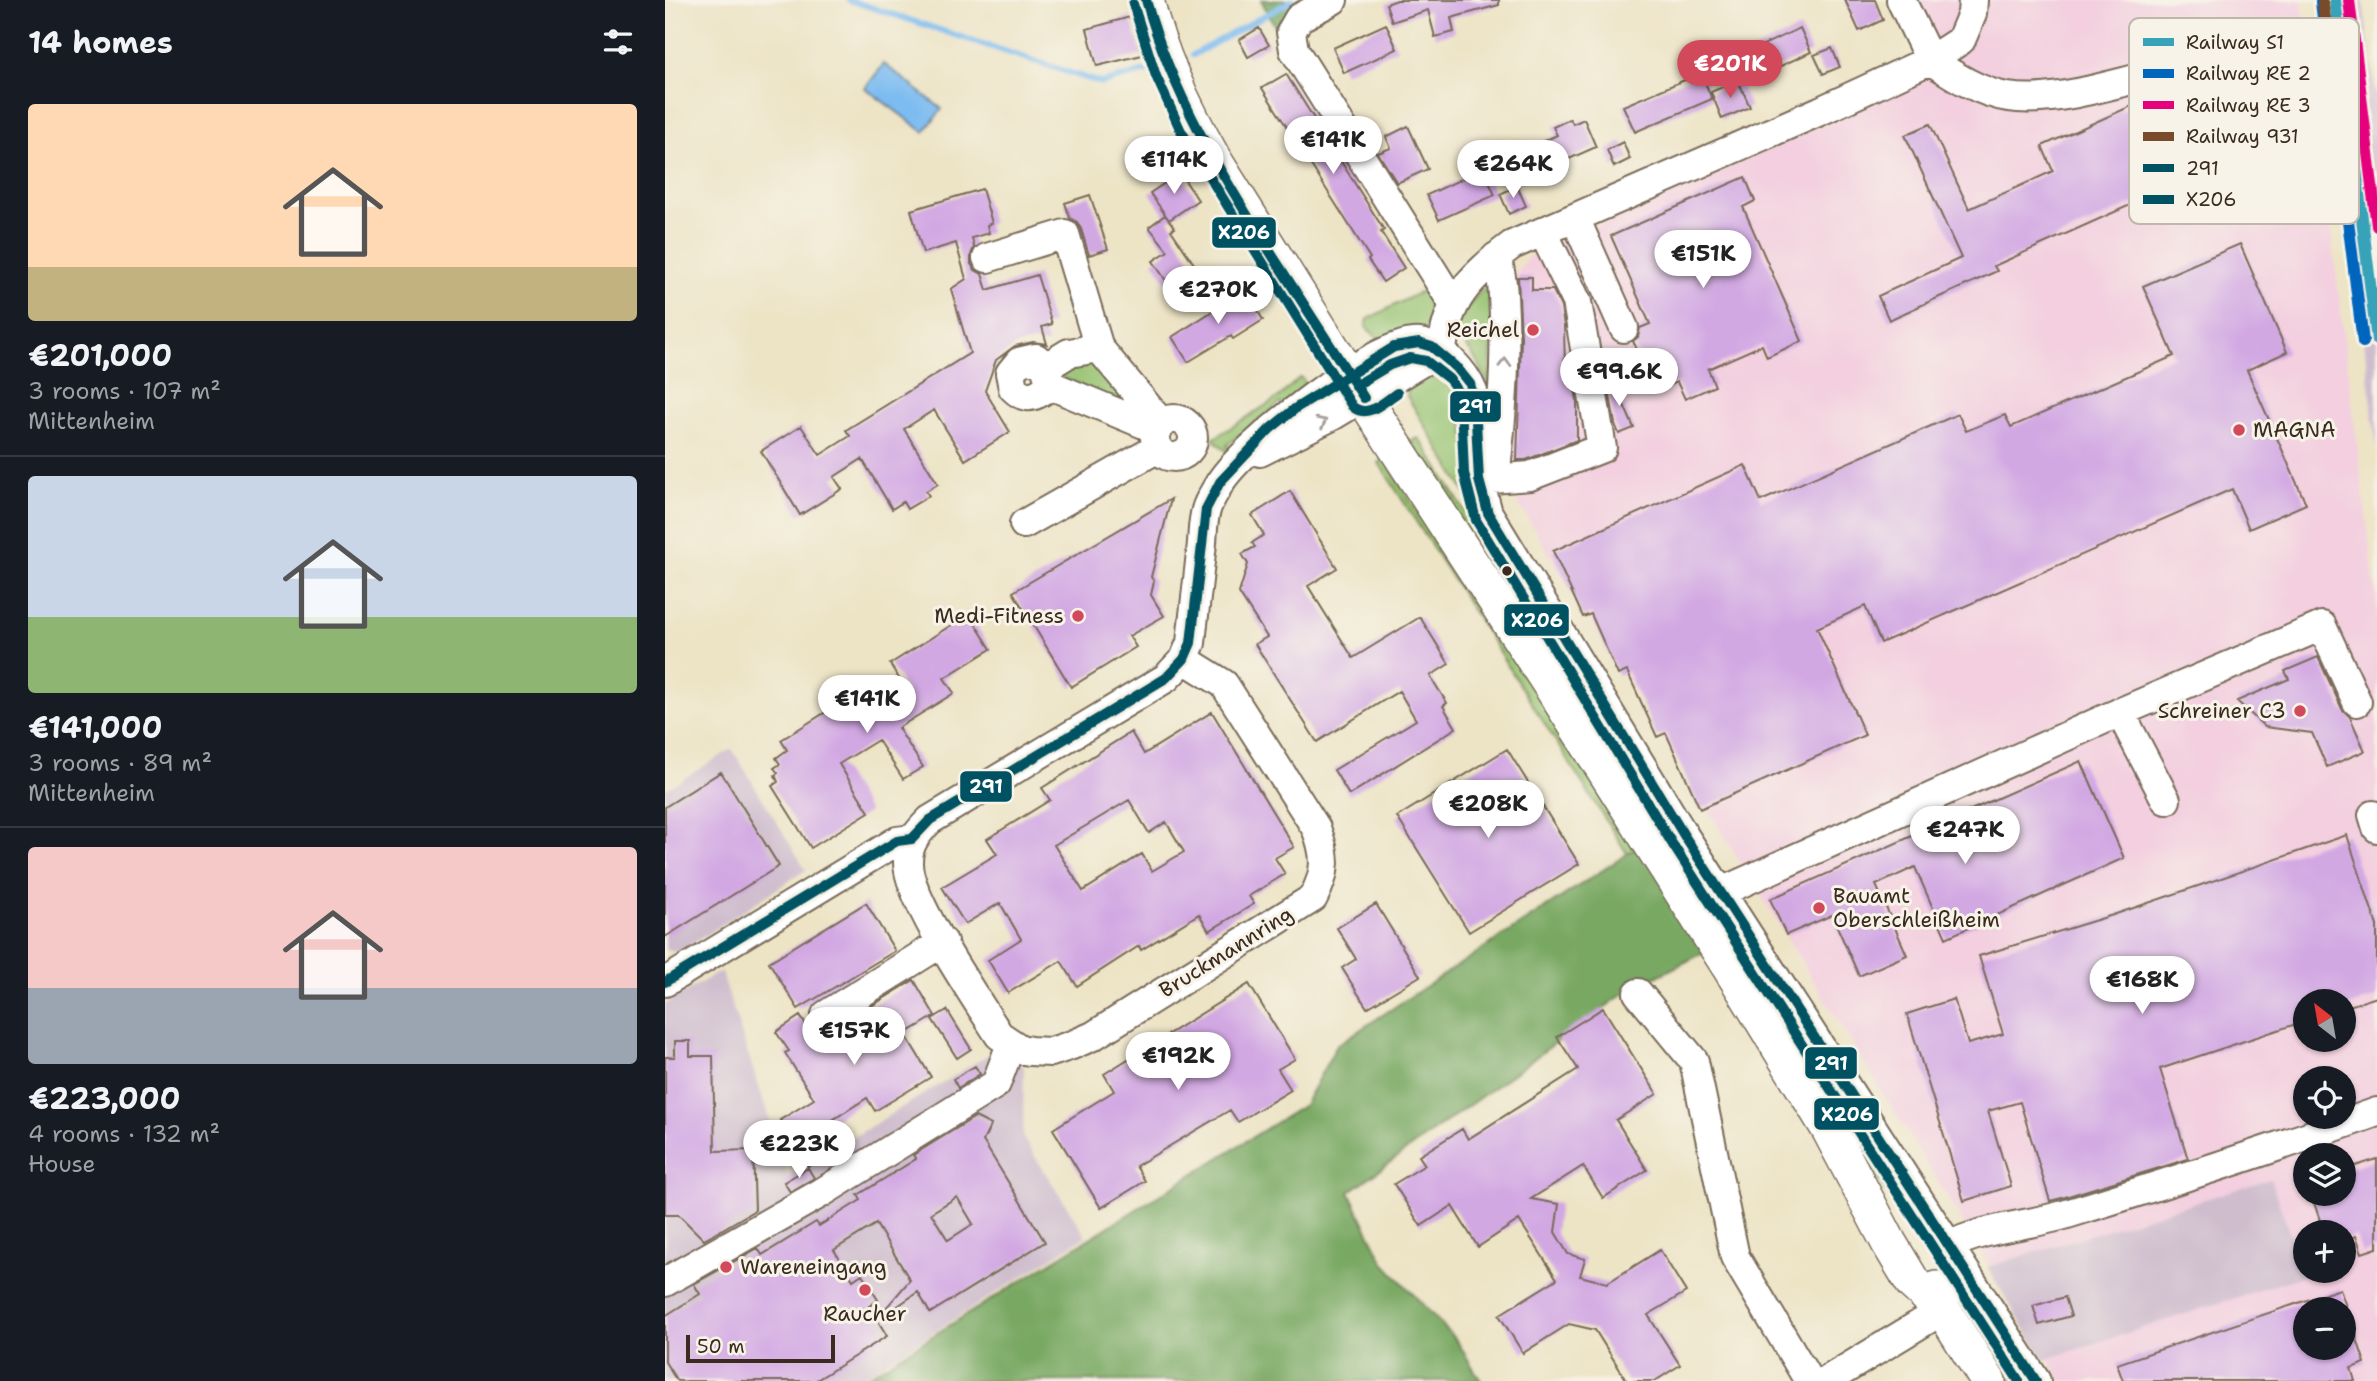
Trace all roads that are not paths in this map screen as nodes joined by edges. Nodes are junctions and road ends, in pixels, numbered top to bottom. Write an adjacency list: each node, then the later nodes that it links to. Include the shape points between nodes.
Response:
1 (1146, 0): 16 (main road, via 1165,61 1193,124)
2 (1333, 0): 12 (street, via 1299,18 1291,32 1294,50)
3 (1901, 0): 6 (street)
4 (1973, 0): 6 (street, via 1961,40)
5 (1931, 12): 6 (street)
6 (1930, 60): 7 (street, via 1971,85 2007,97 2050,97); 8 (street)
7 (2129, 80)
8 (1575, 218): 9 (street); 13 (street)
9 (1543, 232): 10 (street); 19 (street, via 1577,302 1602,448 1531,477)
10 (1496, 257): 12 (street, via 1462,290); 19 (street, one-way to 10, via 1503,407 1506,361 1502,275)
11 (987, 258): 14 (street, via 1065,234)
12 (1454, 305): 15 (street, via 1446,322)
13 (1624, 328)
14 (1099, 348): 17 (street); 17 (street, via 1069,354 1048,376)
15 (1442, 355): 16 (street); 19 (street, via 1473,392)
16 (1356, 386): 18 (street, via 1332,416); 35 (main road, via 1733,973 1829,1129 1913,1283)
17 (1159, 434): 18 (street, via 1170,419 1179,419 1187,424 1193,441); 20 (street)
18 (1235, 464): 21 (street, via 1206,509 1191,643)
19 (1487, 480): 26 (street, via 1488,513)
20 (1024, 524)
21 (1184, 659): 25 (street, via 1166,678 930,820); 31 (street, Bruckmannring, via 1224,684 1316,828 1325,867 1321,884 1313,898 1093,1036 1051,1052)
22 (2357, 702): 23 (street, via 2322,626)
23 (2120, 712): 24 (street); 26 (street)
24 (2166, 800)
25 (912, 839): 27 (street, via 908,864 917,900); 28 (street, via 897,841)
26 (1721, 892): 33 (street)
27 (943, 942): 30 (street); 31 (street, via 999,1035)
28 (666, 980)
29 (1638, 993): 36 (street, via 1694,1061 1735,1257)
30 (826, 1015)
31 (1011, 1044): 34 (street, via 996,1084 821,1193)
32 (2377, 1112): 33 (street, via 2242,1160 2059,1216 1963,1238)
33 (1949, 1246): 39 (street)
34 (665, 1282)
35 (1943, 1310): 37 (street); 38 (main road)
36 (1809, 1381)
37 (1826, 1381)
38 (1987, 1381)
39 (2036, 1381)

